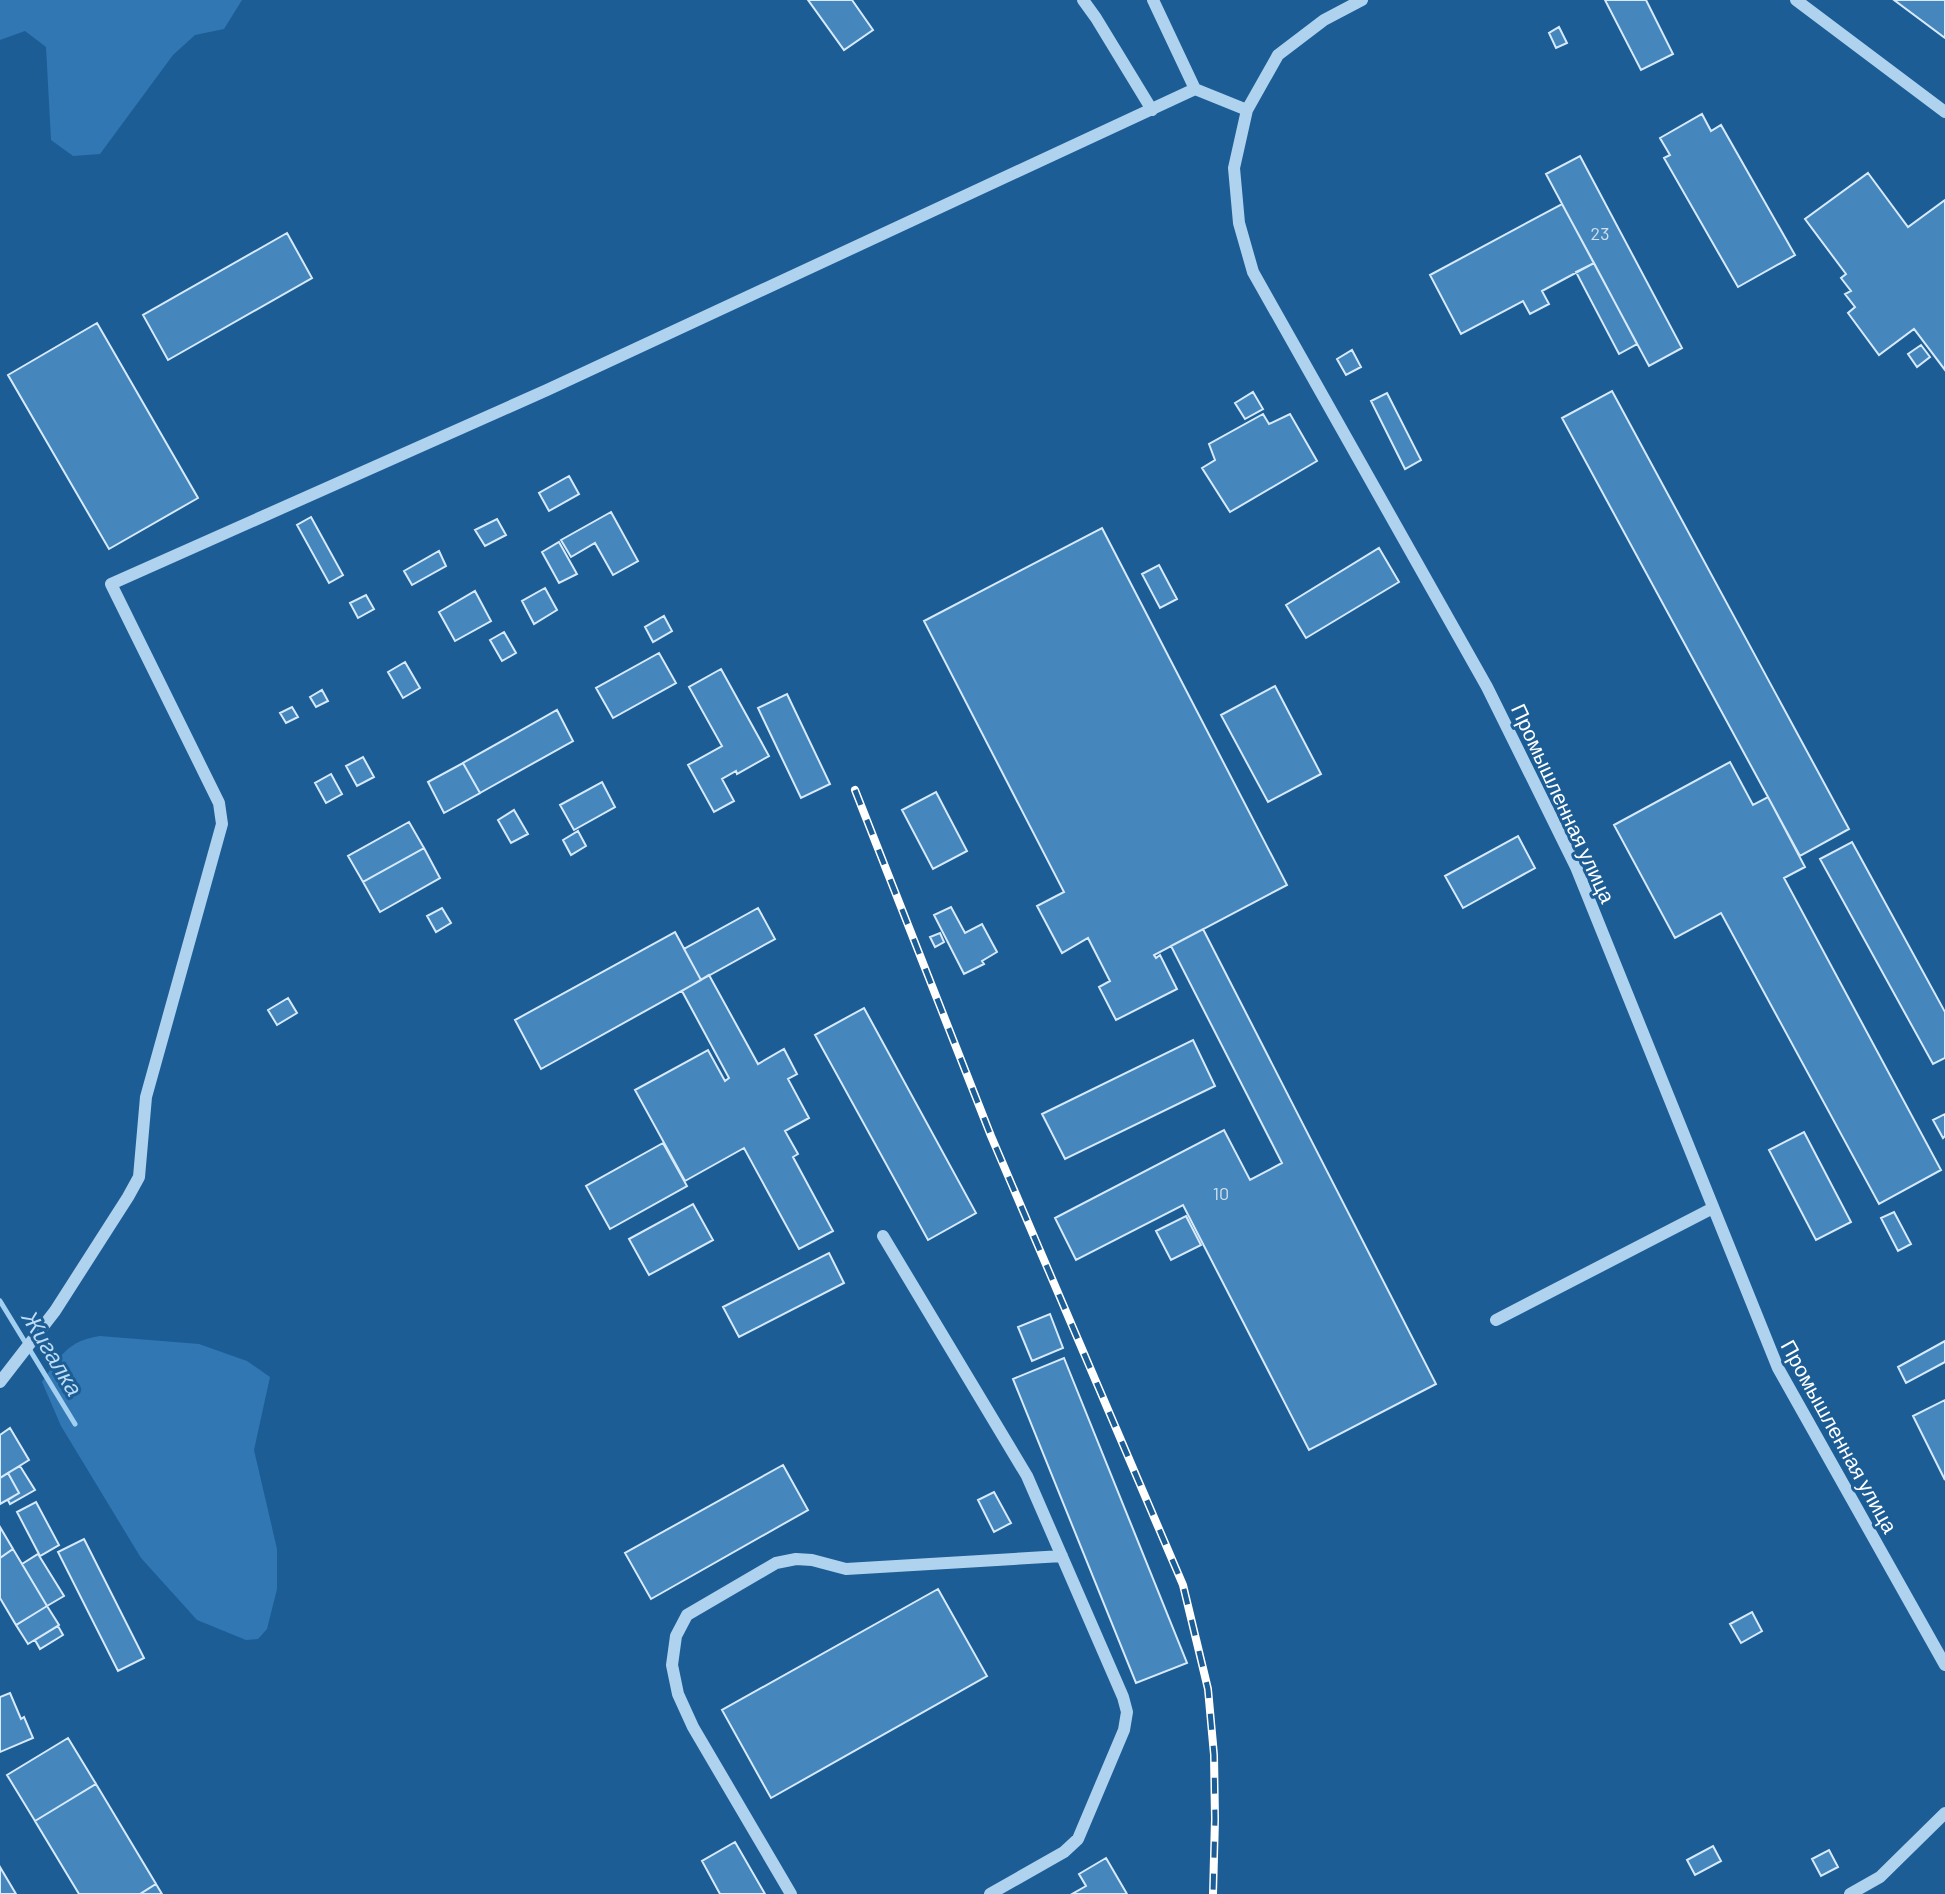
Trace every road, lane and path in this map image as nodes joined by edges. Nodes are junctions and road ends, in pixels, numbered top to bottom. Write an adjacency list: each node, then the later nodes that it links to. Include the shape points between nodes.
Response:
1 (1083, 0): 6 (street)
2 (1153, 0): 5 (street)
3 (1362, 0): 7 (street, Промышленная улица, via 1324,20 1278,55)
4 (1796, 0): 8 (street)
5 (1195, 89): 6 (street); 7 (street)
6 (1152, 110): 12 (street, via 547,390 111,584 219,803 222,824 146,1097 139,1177 55,1311)
7 (1247, 110): 9 (street, Промышленная улица, via 1234,168 1239,223 1253,272 1487,687 1576,867)
8 (1945, 112)
9 (1713, 1208): 11 (street); 14 (street, Промышленная улица, via 1778,1368)
10 (883, 1236): 13 (street, via 1027,1476)
11 (1496, 1320)
12 (0, 1382)
13 (1062, 1556): 16 (street, via 846,1569 796,1559 776,1563 687,1615 676,1636 672,1665 678,1694); 17 (street, via 1123,1697 1127,1712 1124,1730 1078,1839 1064,1852)
14 (1945, 1665)
15 (1945, 1813): 18 (street, via 1880,1877)
16 (791, 1894)
17 (990, 1894)
18 (1850, 1894)

